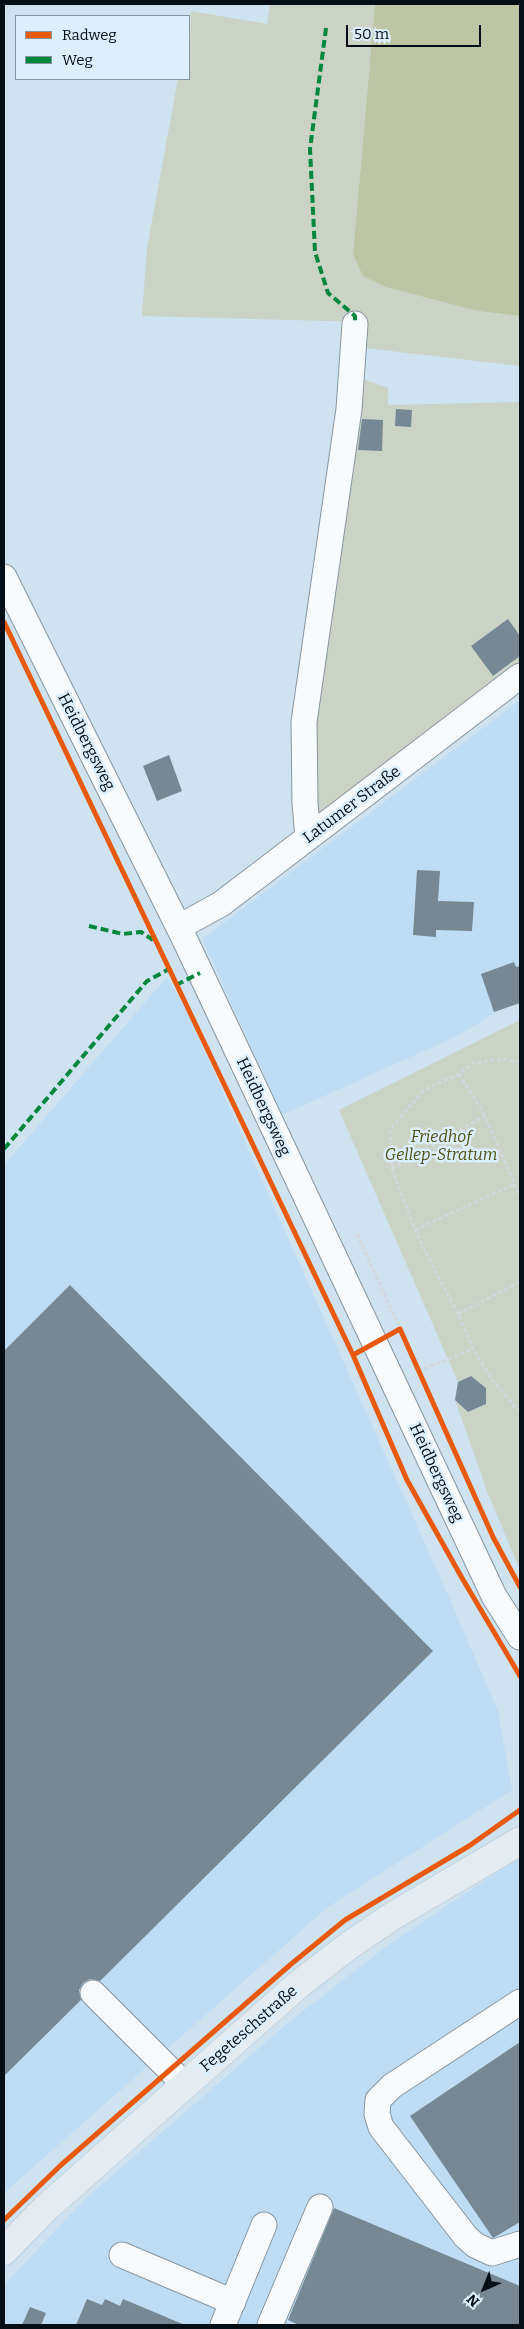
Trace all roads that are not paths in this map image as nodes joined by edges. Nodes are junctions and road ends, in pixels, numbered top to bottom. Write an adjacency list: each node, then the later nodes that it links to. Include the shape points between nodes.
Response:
1 (355, 324): 4 (street, via 350,409 304,722)
2 (4, 577): 5 (street, Heidbergsweg)
3 (520, 676): 4 (street, Latumer Straße)
4 (308, 838): 5 (street, Latumer Straße, via 221,904)
5 (179, 927): 6 (street, Heidbergsweg, via 494,1596)
6 (520, 1636)
7 (520, 1841): 10 (main road, Fegeteschstraße, via 390,1917 347,1947)
8 (94, 1993): 10 (street)
9 (520, 2002): 13 (street, via 392,2086 378,2100 377,2114 381,2127 466,2237 492,2252)
10 (185, 2085): 14 (main road, Fegeteschstraße, via 46,2208)
11 (320, 2207): 18 (street)
12 (264, 2225): 16 (street)
13 (520, 2244)
14 (4, 2251)
15 (122, 2254): 16 (street)
16 (233, 2302): 17 (street)
17 (223, 2325)
18 (270, 2325)

